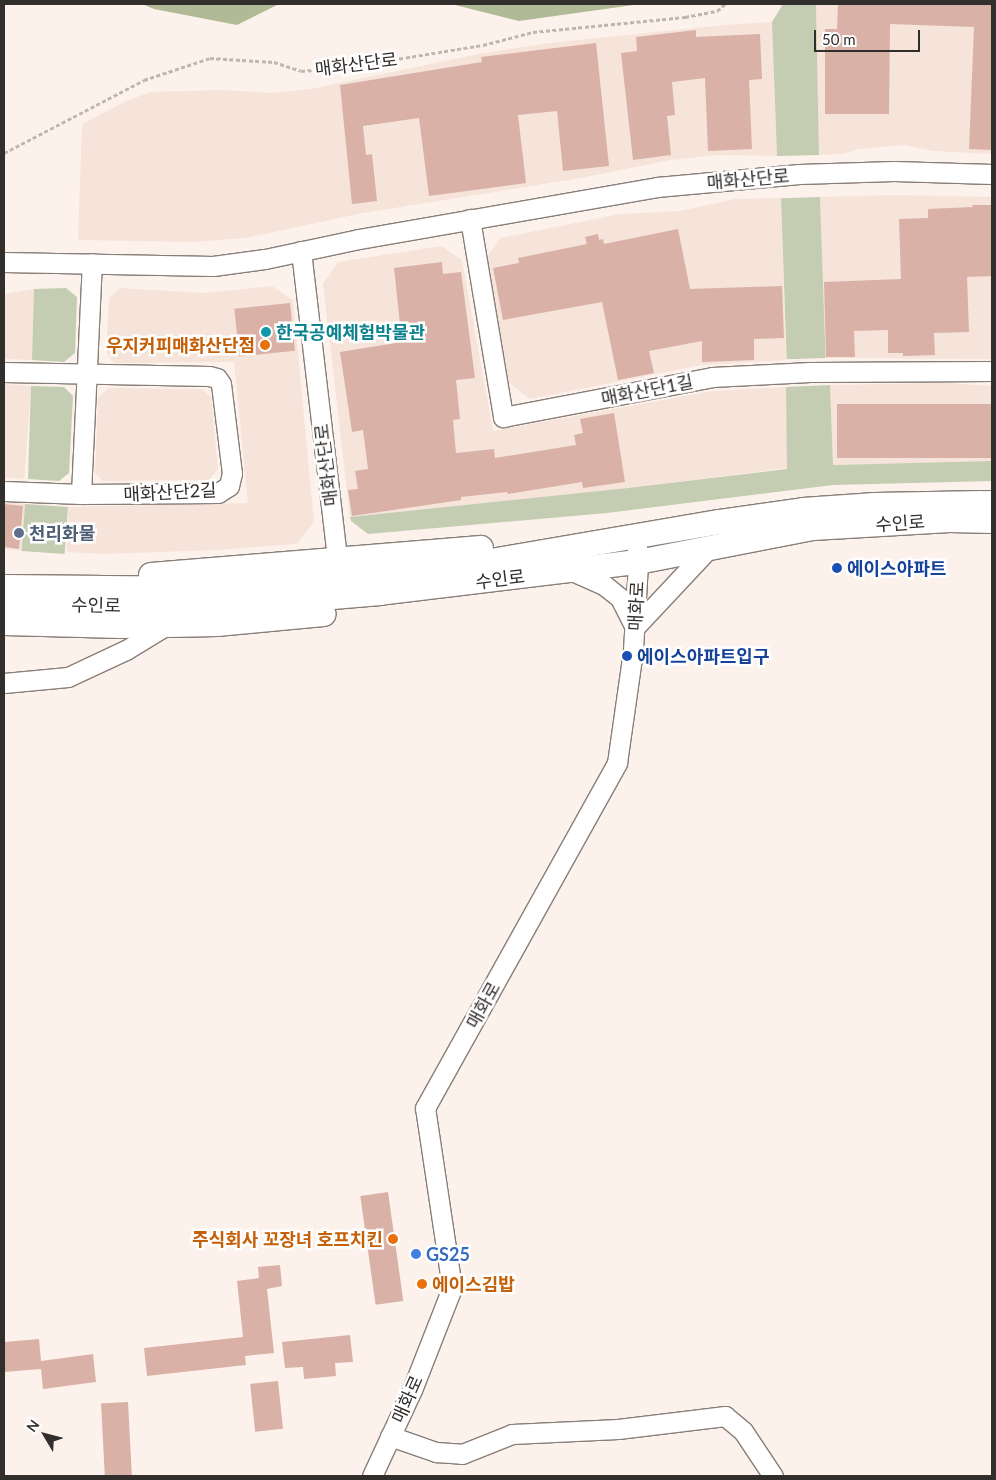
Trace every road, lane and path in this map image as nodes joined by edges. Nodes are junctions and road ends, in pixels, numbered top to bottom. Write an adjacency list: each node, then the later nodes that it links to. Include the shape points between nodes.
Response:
1 (725, 4): 2 (path, 매화산단로, via 717,11 685,17 533,32 483,45 348,67 301,70 274,62 210,58 144,80)
2 (4, 153)
3 (992, 174): 4 (street, 매화산단로, via 894,171 799,174 657,186)
4 (470, 220): 5 (street, 매화산단로); 8 (street, 매화산단1길, via 503,417 712,377 810,372)
5 (300, 251): 7 (street, 매화산단로, via 213,266); 18 (street, 매화산단로)
6 (4, 262): 7 (street, 매화산단로)
7 (92, 263): 10 (street)
8 (992, 371)
9 (4, 372): 10 (street, 매화산단2길)
10 (88, 372): 12 (street); 12 (street, 매화산단2길, via 217,378 221,384 232,473 229,486 218,493)
11 (4, 491): 12 (street, 매화산단2길)
12 (81, 494)
13 (992, 503): 15 (main road, 수인로, via 803,510)
14 (992, 521): 16 (main road, 수인로, via 950,520 813,528)
15 (636, 536): 17 (main road, 수인로); 19 (street, 매화로)
16 (708, 548): 19 (main road, 수인로); 25 (street)
17 (566, 559): 18 (main road, via 523,545); 19 (main road, 수인로); 21 (main road, 수인로, via 215,588); 22 (main road, 수인로, via 380,593 214,607); 24 (main road, via 525,591 316,615); 25 (street, via 620,598)
18 (337, 560): 20 (main road, via 138,576)
19 (638, 562): 25 (street, 매화로)
20 (4, 572)
21 (4, 587)
22 (4, 604)
23 (4, 623): 24 (main road)
24 (167, 625): 26 (street, via 126,650 68,677)
25 (635, 627): 27 (street, 매화로, via 617,763 425,1108 452,1288 412,1390)
26 (4, 684)
27 (390, 1436): 28 (street, 매화로); 29 (street, via 436,1452 462,1454 512,1434 618,1429 725,1416 744,1432)
28 (372, 1476)
29 (773, 1476)

